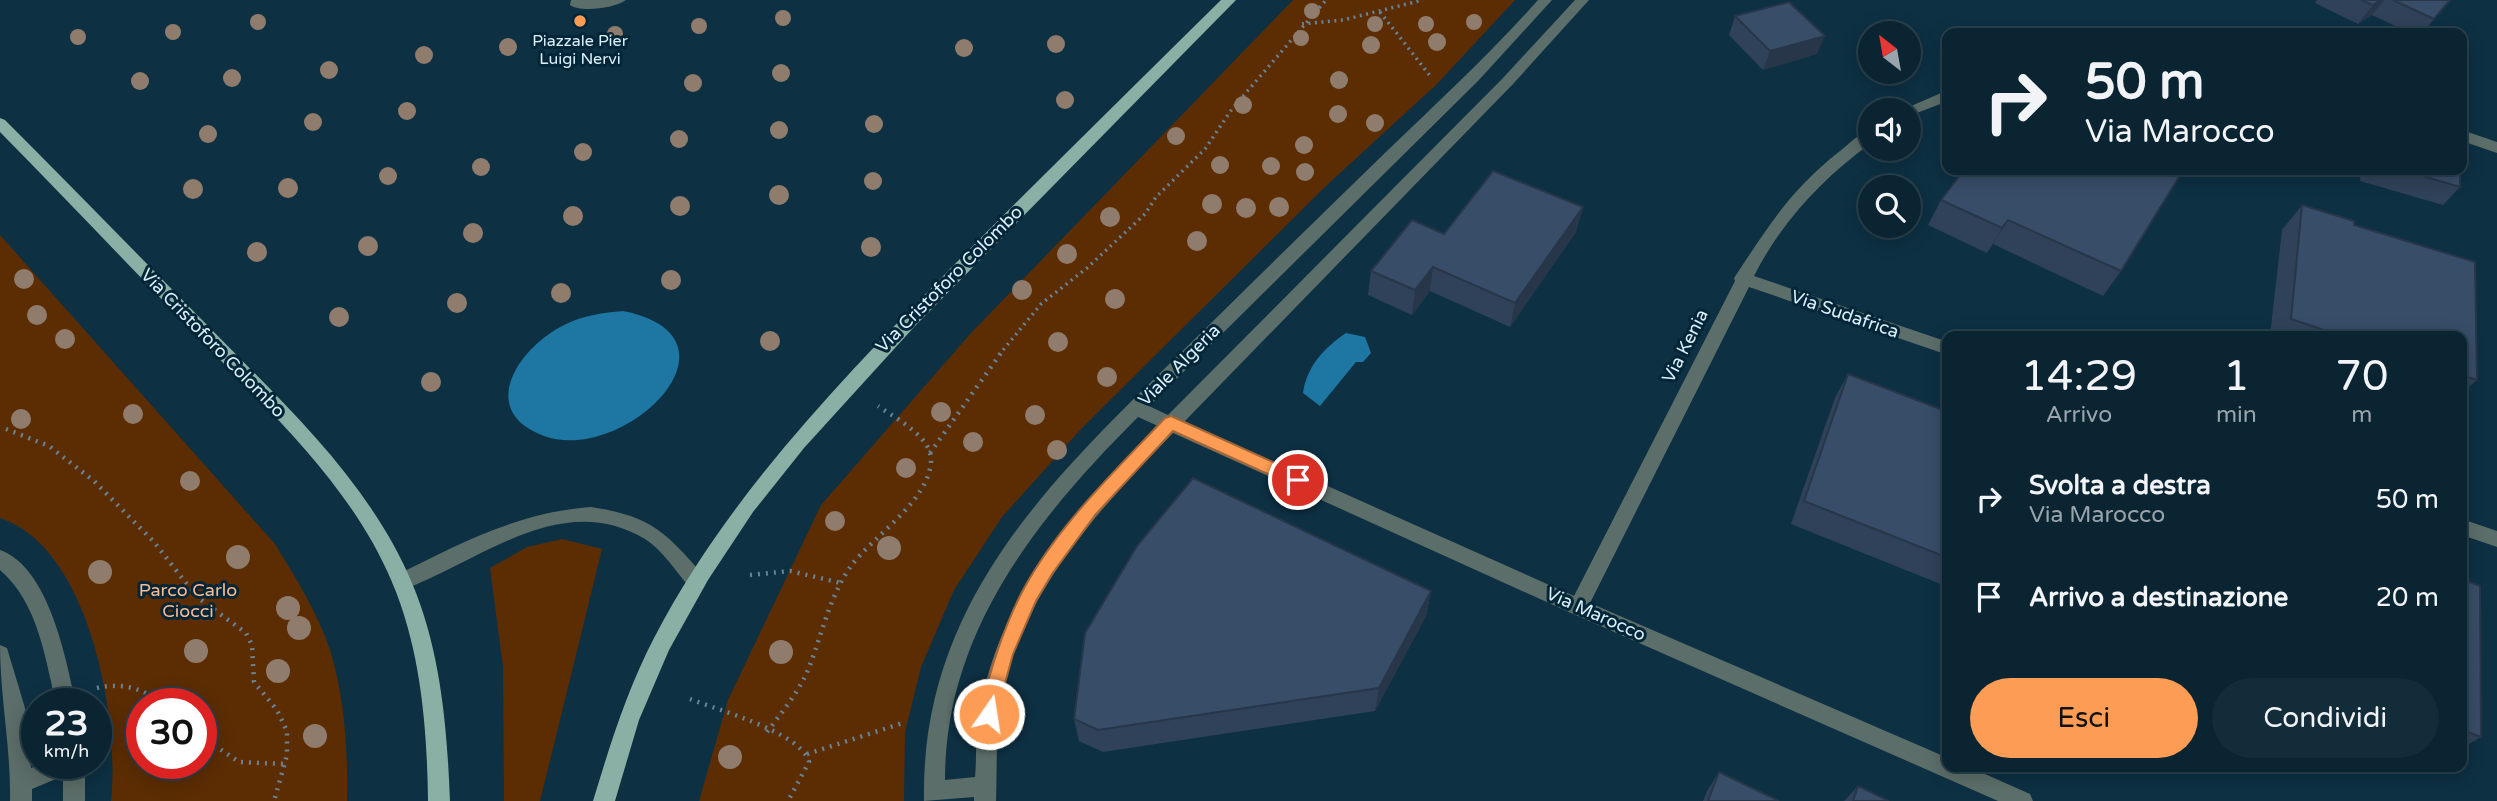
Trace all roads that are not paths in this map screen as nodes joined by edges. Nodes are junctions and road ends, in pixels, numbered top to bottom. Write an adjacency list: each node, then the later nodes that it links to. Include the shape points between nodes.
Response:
1 (578, 0): 2 (street, via 577,5)
2 (619, 0)
3 (1229, 0): 19 (main road, Via Cristoforo Colombo, via 836,395 740,516)
4 (1545, 0): 14 (street, Viale Algeria)
5 (1582, 0): 15 (street, Viale Algeria)
6 (1942, 97): 7 (street)
7 (1921, 106)
8 (0, 123): 20 (main road, Via Cristoforo Colombo, via 312,445 380,539)
9 (2467, 137): 11 (street)
10 (1858, 145): 12 (street, Via Kenia, via 1794,200)
11 (2497, 148)
12 (1742, 278): 13 (street, Via Sudafrica); 21 (street, Via Kenia)
13 (1942, 347)
14 (1136, 408): 15 (street, Via Marocco); 30 (street, Viale Algeria, via 1025,531 975,611 956,658 941,719)
15 (1171, 423): 21 (street, Via Marocco); 29 (street, Viale Algeria, via 1090,509 1028,597 994,687)
16 (2467, 529): 17 (street)
17 (2497, 539)
18 (0, 558): 23 (street, via 22,578 32,596 56,654)
19 (696, 581): 20 (street, via 653,535 627,521 592,515 517,528); 33 (main road, Via Cristoforo Colombo, via 656,650 634,700)
20 (402, 582): 32 (main road, Via Cristoforo Colombo, via 430,677)
21 (1578, 607): 24 (street, Via Marocco)
22 (0, 654): 28 (street, via 15,714)
23 (63, 688)
24 (1942, 766)
25 (1956, 772): 34 (street, Via Marocco)
26 (43, 779): 28 (street)
27 (74, 779): 31 (street)
28 (21, 792)
29 (984, 793): 30 (street)
30 (934, 797)
31 (74, 801)
32 (439, 801)
33 (604, 801)
34 (2022, 801)

